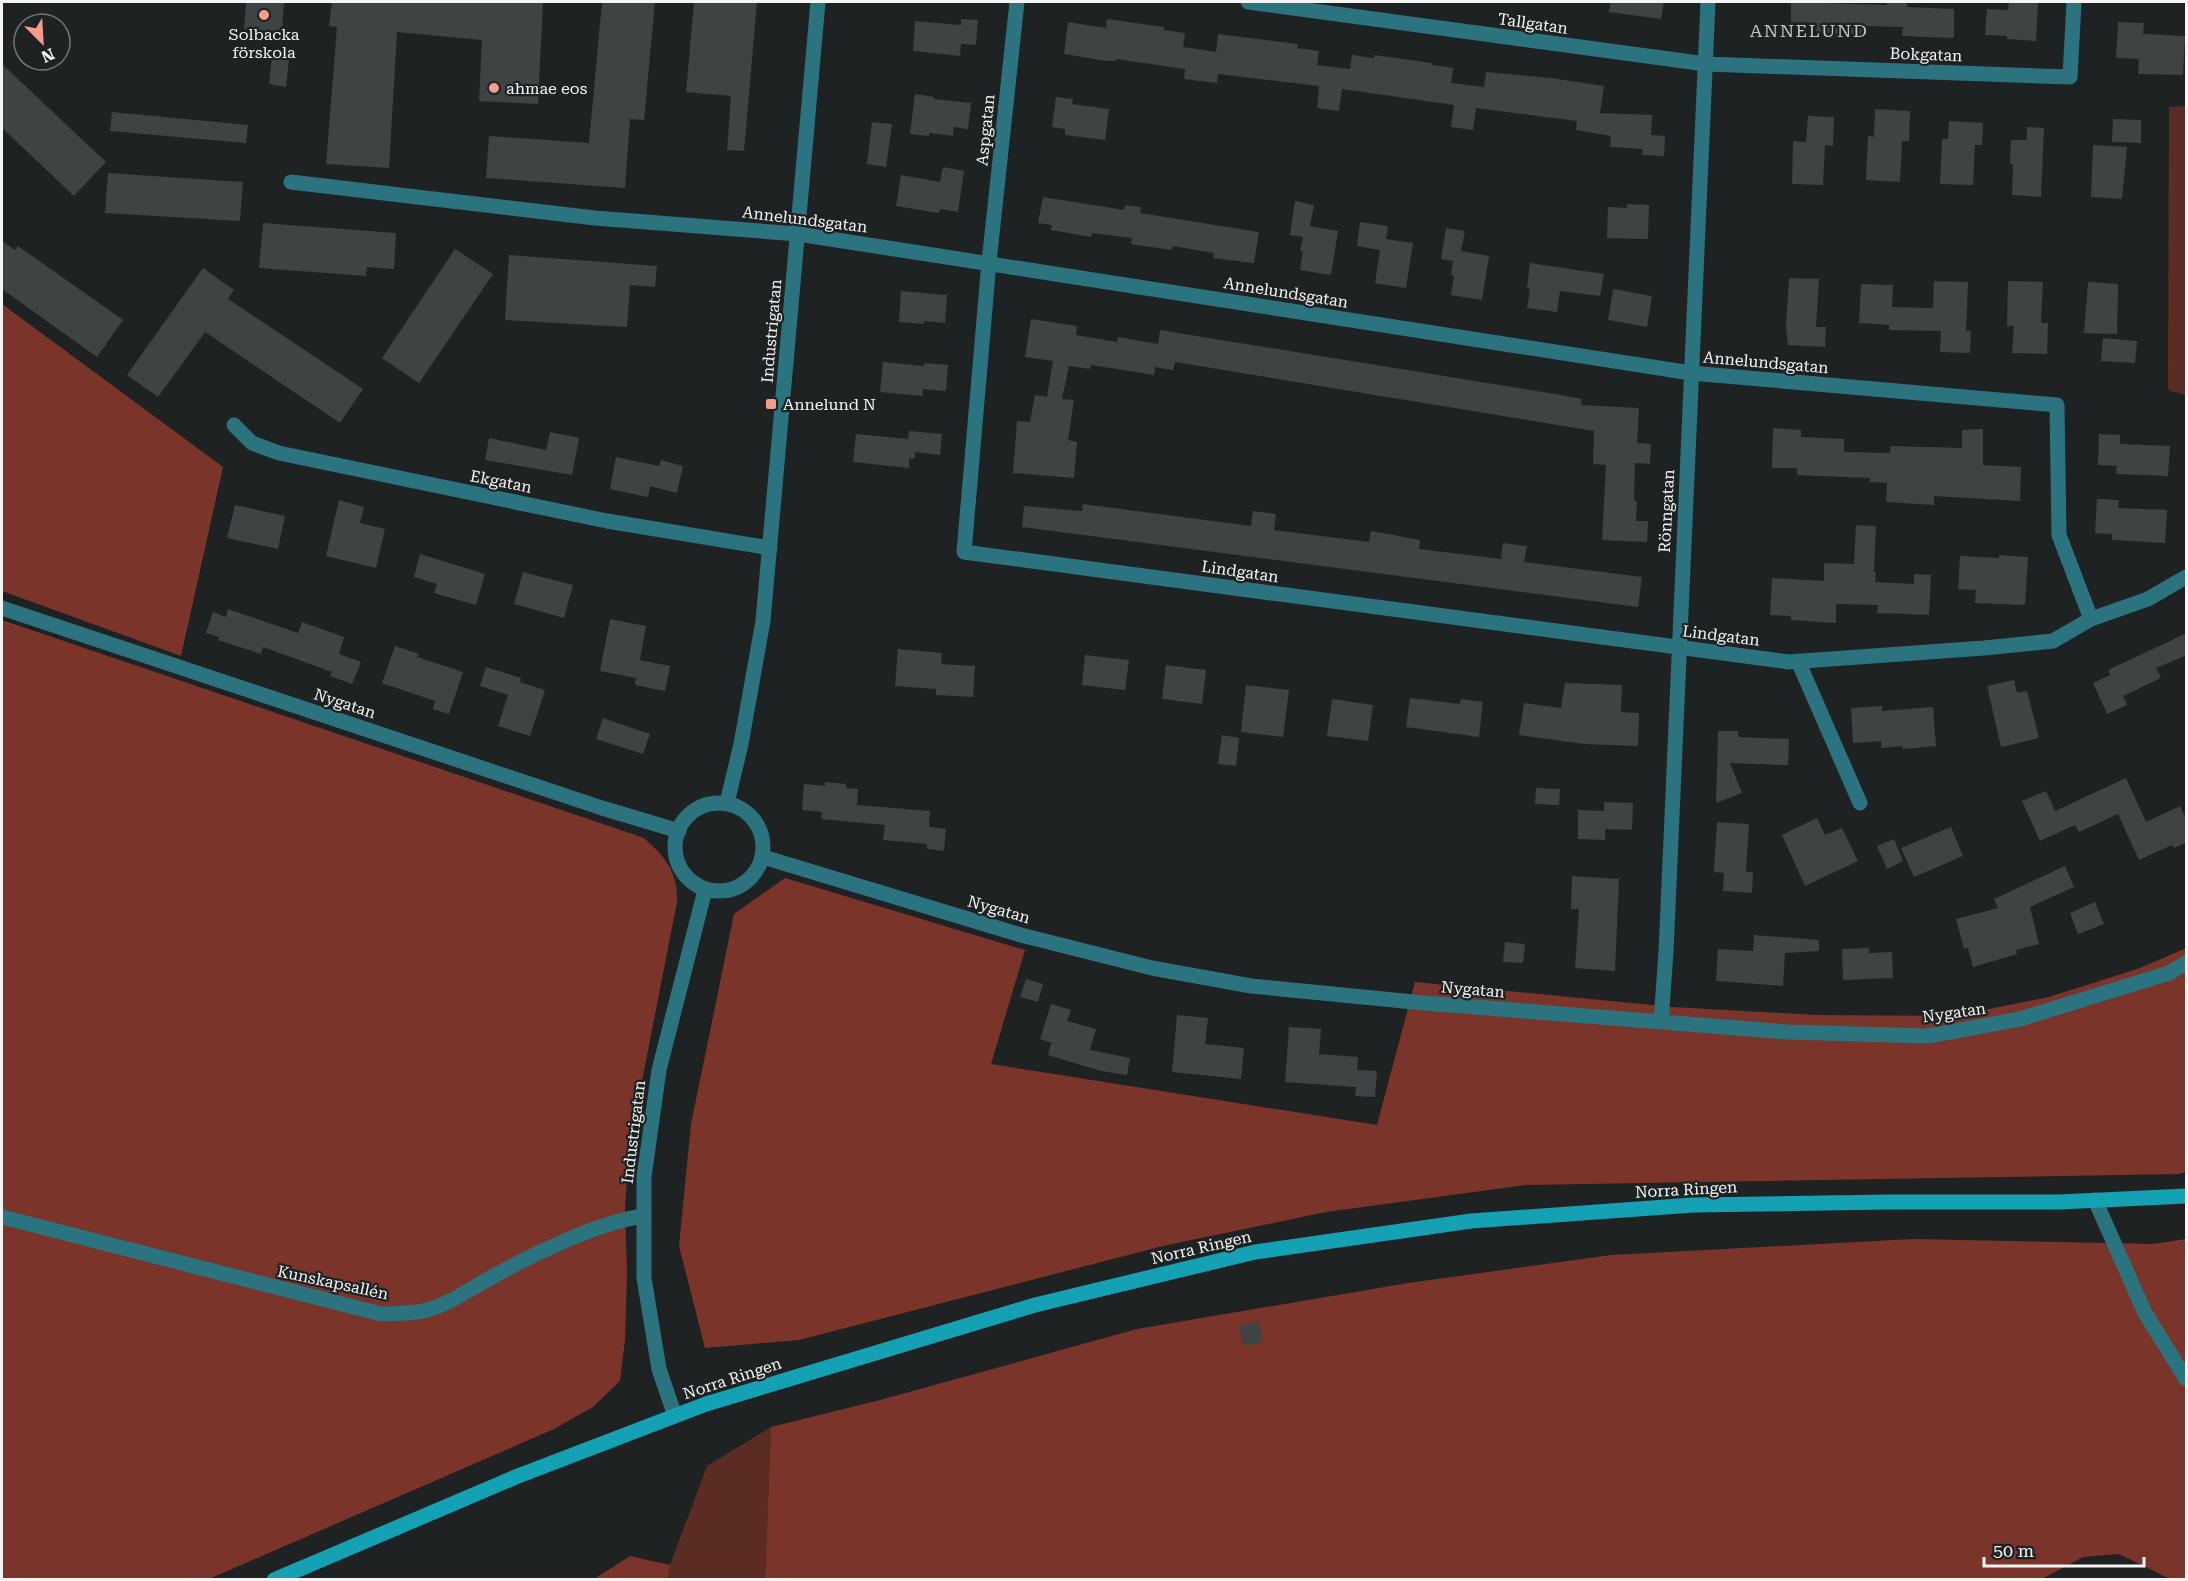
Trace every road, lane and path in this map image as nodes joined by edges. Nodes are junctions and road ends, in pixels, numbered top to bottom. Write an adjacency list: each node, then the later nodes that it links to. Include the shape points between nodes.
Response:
1 (818, 2): 8 (street, Industrigatan)
2 (1017, 2): 9 (street, Aspgatan)
3 (1248, 2): 6 (street, Tallgatan)
4 (1708, 2): 6 (street, Rönngatan)
5 (2074, 2): 6 (street, Bokgatan, via 2070,77)
6 (1706, 64): 10 (street, Rönngatan)
7 (291, 182): 8 (street, Annelundsgatan, via 595,218)
8 (798, 234): 9 (street, Annelundsgatan); 12 (street, Industrigatan)
9 (989, 262): 10 (street, Annelundsgatan); 16 (street, Lindgatan, via 964,552)
10 (1690, 373): 15 (street, Annelundsgatan, via 2057,405 2059,534); 16 (street, Rönngatan)
11 (234, 426): 12 (street, Ekgatan, via 252,443 290,455 607,521)
12 (770, 548): 18 (street, Industrigatan, via 763,621)
13 (2187, 577): 15 (street, Lindgatan, via 2148,599)
14 (2, 608): 20 (street, Nygatan)
15 (2091, 619): 17 (street, Lindgatan, via 2052,641)
16 (1678, 648): 17 (street, Lindgatan); 24 (street, Rönngatan)
17 (1798, 661): 19 (street)
18 (727, 803): 20 (street, via 712,802 695,808 682,821); 21 (street, via 750,815 758,826)
19 (1860, 803)
20 (679, 831): 22 (street, via 679,866 691,882)
21 (763, 857): 22 (street, via 754,877 738,888 722,893); 24 (street, Nygatan, via 1021,935 1152,968 1251,986)
22 (705, 890): 27 (street, Industrigatan, via 659,1070 644,1177)
23 (2187, 963): 24 (street, Nygatan, via 2169,973 2020,1019 1928,1036 1788,1032)
24 (1661, 1022)
25 (2187, 1196): 26 (main road, Norra Ringen)
26 (2095, 1200): 29 (street, via 2145,1313); 30 (main road, Norra Ringen, via 1694,1205 1471,1221 1255,1252 1035,1305)
27 (644, 1216): 28 (street, Kunskapsallén, via 618,1221 555,1247 427,1310 381,1314); 30 (street, Industrigatan, via 644,1278 659,1369)
28 (2, 1217)
29 (2187, 1379)
30 (675, 1416): 31 (main road, Norra Ringen, via 518,1476)
31 (274, 1580)

